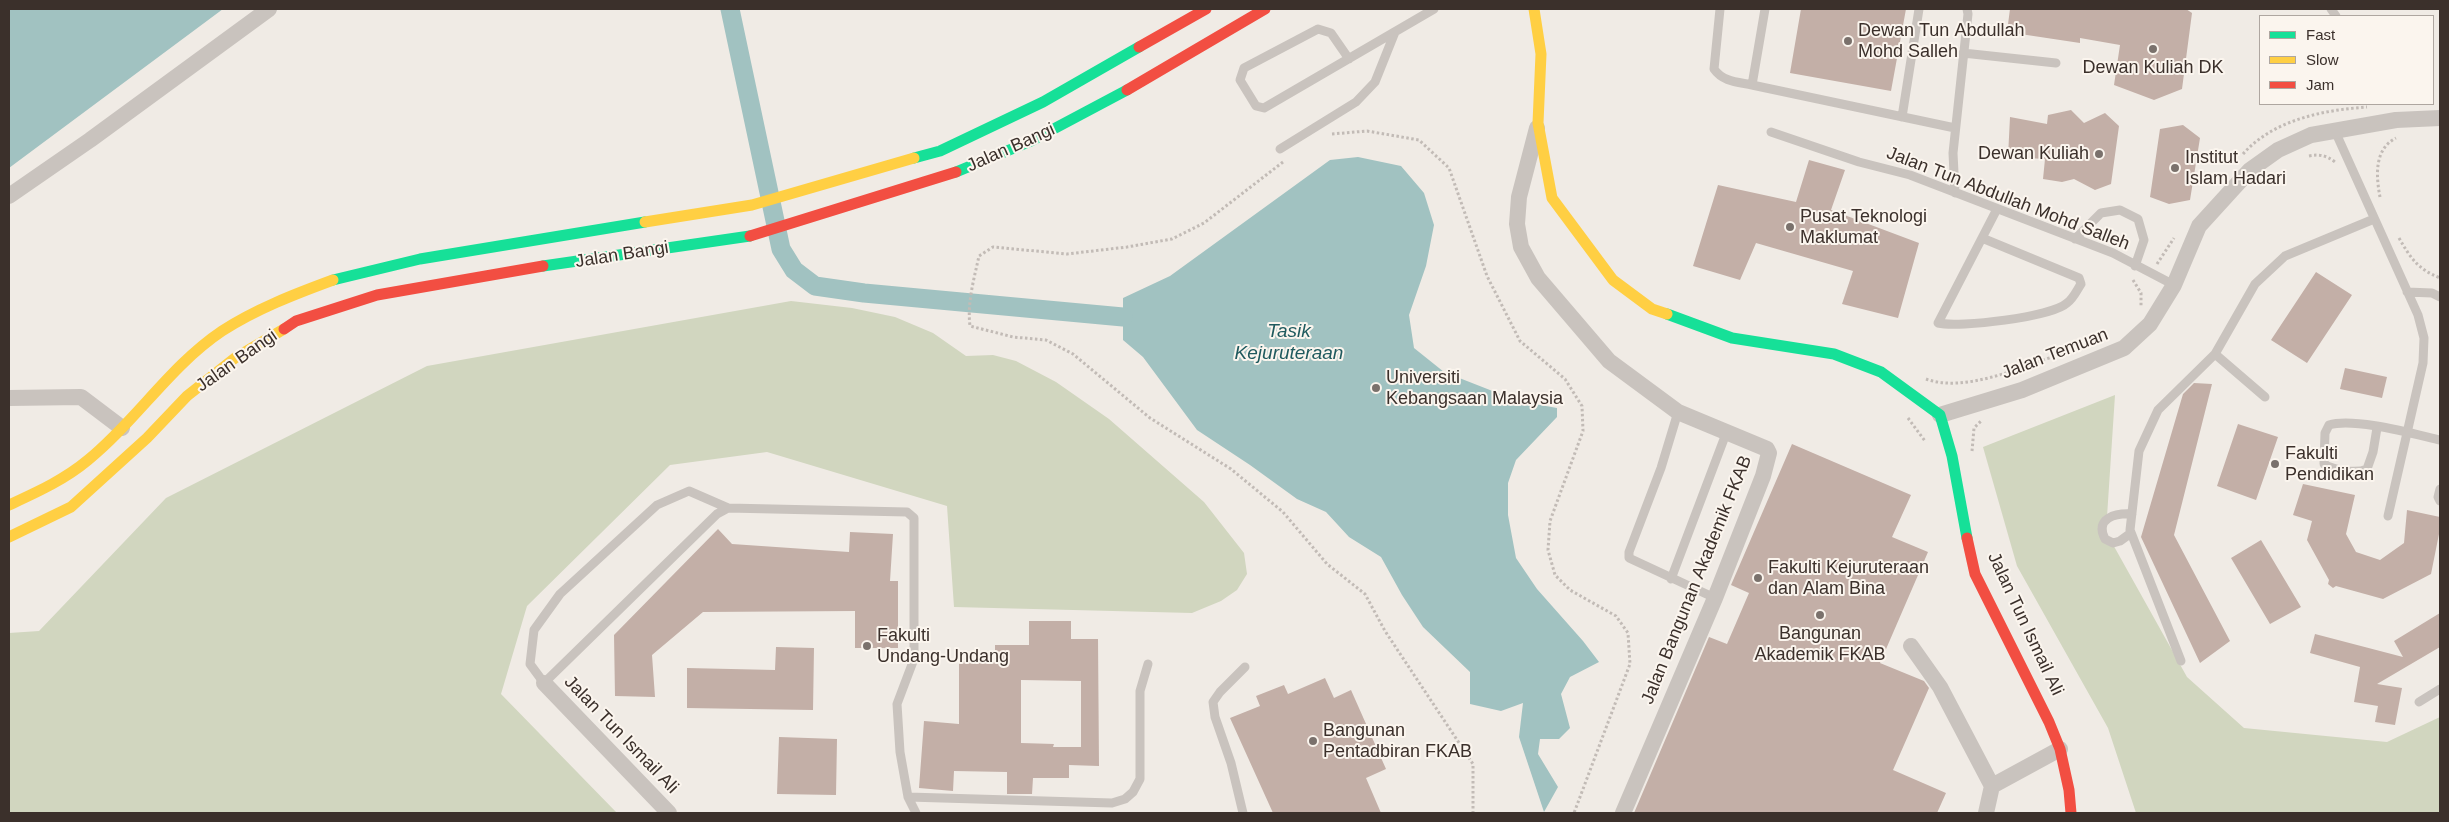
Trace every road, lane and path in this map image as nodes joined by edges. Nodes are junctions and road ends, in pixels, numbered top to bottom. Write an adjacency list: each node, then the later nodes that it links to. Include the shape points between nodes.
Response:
1 (269, 9): 27 (street)
2 (1206, 9): 10 (main road, Jalan Bangi)
3 (1265, 9): 56 (main road, Jalan Bangi, via 1142,82 1031,141 952,174 754,235 377,295 296,321 235,358 187,396 147,438 71,507)
4 (1434, 9): 11 (lane)
5 (1534, 9): 18 (main road, via 1540,54)
6 (1720, 9): 15 (lane, via 1714,69 1719,77 1726,80)
7 (1764, 9): 15 (lane)
8 (1919, 9): 16 (lane)
9 (1967, 9): 12 (lane)
10 (1192, 13): 44 (main road, Jalan Bangi, via 1043,102 940,151 752,206 420,258 344,276 285,298 222,331 173,373)
11 (1395, 32): 13 (lane); 24 (lane, via 1375,82 1356,102)
12 (1963, 53): 14 (lane); 19 (lane)
13 (1349, 59): 13 (lane, via 1264,108 1256,106 1240,80 1244,68 1318,29 1331,33)
14 (2056, 63)
15 (1752, 85): 16 (lane)
16 (1902, 117): 19 (lane)
17 (2440, 118): 20 (street, Jalan Temuan, via 2396,120)
18 (1538, 123): 42 (street, Jalan Bangunan Akademik FKAB, via 1519,197 1517,224 1521,247 1538,278 1609,360); 43 (main road, via 1552,198 1613,280 1652,309 1732,338 1834,354 1881,372)
19 (1955, 128): 26 (lane, via 1952,153)
20 (2335, 130): 30 (lane); 36 (street, Jalan Temuan, via 2311,135 2278,150 2250,170 2199,226)
21 (1772, 132): 26 (lane, Jalan Tun Abdullah Mohd Salleh)
22 (2399, 136): 28 (path, via 2387,142 2382,151 2378,168)
23 (1327, 137): 73 (path, via 1334,132 1367,131 1420,140 1449,168 1487,276 1520,341 1564,379 1582,406 1583,431 1550,520 1548,550 1556,575 1570,590 1616,616 1628,633 1630,664)
24 (1280, 149)
25 (1289, 158): 72 (path, via 1204,223 1172,239 1127,248 1067,254 993,248 979,256 972,287 970,326 1013,337 1046,340 1073,354 1150,418 1231,469 1283,512 1328,564 1365,594 1385,631 1473,764)
26 (1955, 193): 29 (lane, Jalan Tun Abdullah Mohd Salleh)
27 (9, 196)
28 (2381, 201)
29 (1996, 209): 32 (lane); 33 (lane, Jalan Tun Abdullah Mohd Salleh)
30 (2374, 219): 37 (lane); 39 (lane, via 2286,256 2255,284)
31 (2397, 235): 35 (path, via 2412,260 2429,274)
32 (1982, 238): 32 (lane, via 1938,323 1979,324 2019,318 2063,306 2081,284 2079,278)
33 (2075, 239): 34 (lane, Jalan Tun Abdullah Mohd Salleh, via 2113,253); 34 (lane, via 2101,213 2120,210 2138,220 2144,240)
34 (2135, 266): 36 (lane, Jalan Tun Abdullah Mohd Salleh)
35 (2440, 278)
36 (2174, 285): 43 (street, Jalan Temuan, via 2150,324 2124,348 2022,390)
37 (2407, 292): 38 (lane, via 2432,293); 47 (lane, via 2424,338 2423,363)
38 (2440, 297)
39 (2215, 354): 40 (lane); 53 (lane, via 2158,410 2139,452)
40 (2265, 397)
41 (9, 398): 44 (street, via 80,397)
42 (1678, 412): 46 (street, Jalan Bangunan Akademik FKAB); 57 (lane, via 1629,552 1633,562)
43 (1940, 415): 66 (main road, Jalan Tun Ismail Ali, via 1952,456 1975,574)
44 (122, 428): 51 (main road, Jalan Bangi, via 88,460 59,481)
45 (2377, 428): 45 (lane, via 2367,469 2347,470 2324,464 2325,433 2329,425 2348,423); 47 (lane)
46 (1727, 431): 57 (lane); 58 (street, Jalan Bangunan Akademik FKAB, via 1767,449 1768,458)
47 (2408, 433): 48 (lane); 54 (lane)
48 (2440, 440)
49 (2440, 489): 50 (lane)
50 (2440, 501)
51 (9, 505)
52 (728, 508): 63 (lane, via 717,514); 63 (lane, via 689,491 657,505 560,594 534,630 530,664); 68 (lane, via 907,512 914,518 914,659 897,704 900,752)
53 (2132, 514): 55 (lane); 55 (lane, via 2106,518 2102,530 2105,539 2113,543)
54 (2388, 516)
55 (2131, 532): 60 (lane)
56 (9, 537)
57 (1671, 579): 58 (lane)
58 (1715, 598): 74 (street, Jalan Bangunan Akademik FKAB)
59 (1911, 646): 67 (street, via 1940,687)
60 (2181, 661)
61 (1148, 664): 68 (lane, via 1140,691 1140,779 1125,799 1112,803)
62 (1245, 667): 71 (lane, via 1214,702 1215,717)
63 (544, 684): 69 (street, Jalan Tun Ismail Ali)
64 (2440, 689): 65 (lane)
65 (2419, 702)
66 (2060, 749): 67 (street); 76 (main road, Jalan Tun Ismail Ali, via 2070,790)
67 (1992, 786): 75 (street)
68 (908, 797): 70 (lane)
69 (669, 813)
70 (916, 813)
71 (1243, 813)
72 (1473, 813)
73 (1574, 813)
74 (1623, 813)
75 (1986, 813)
76 (2071, 813)

